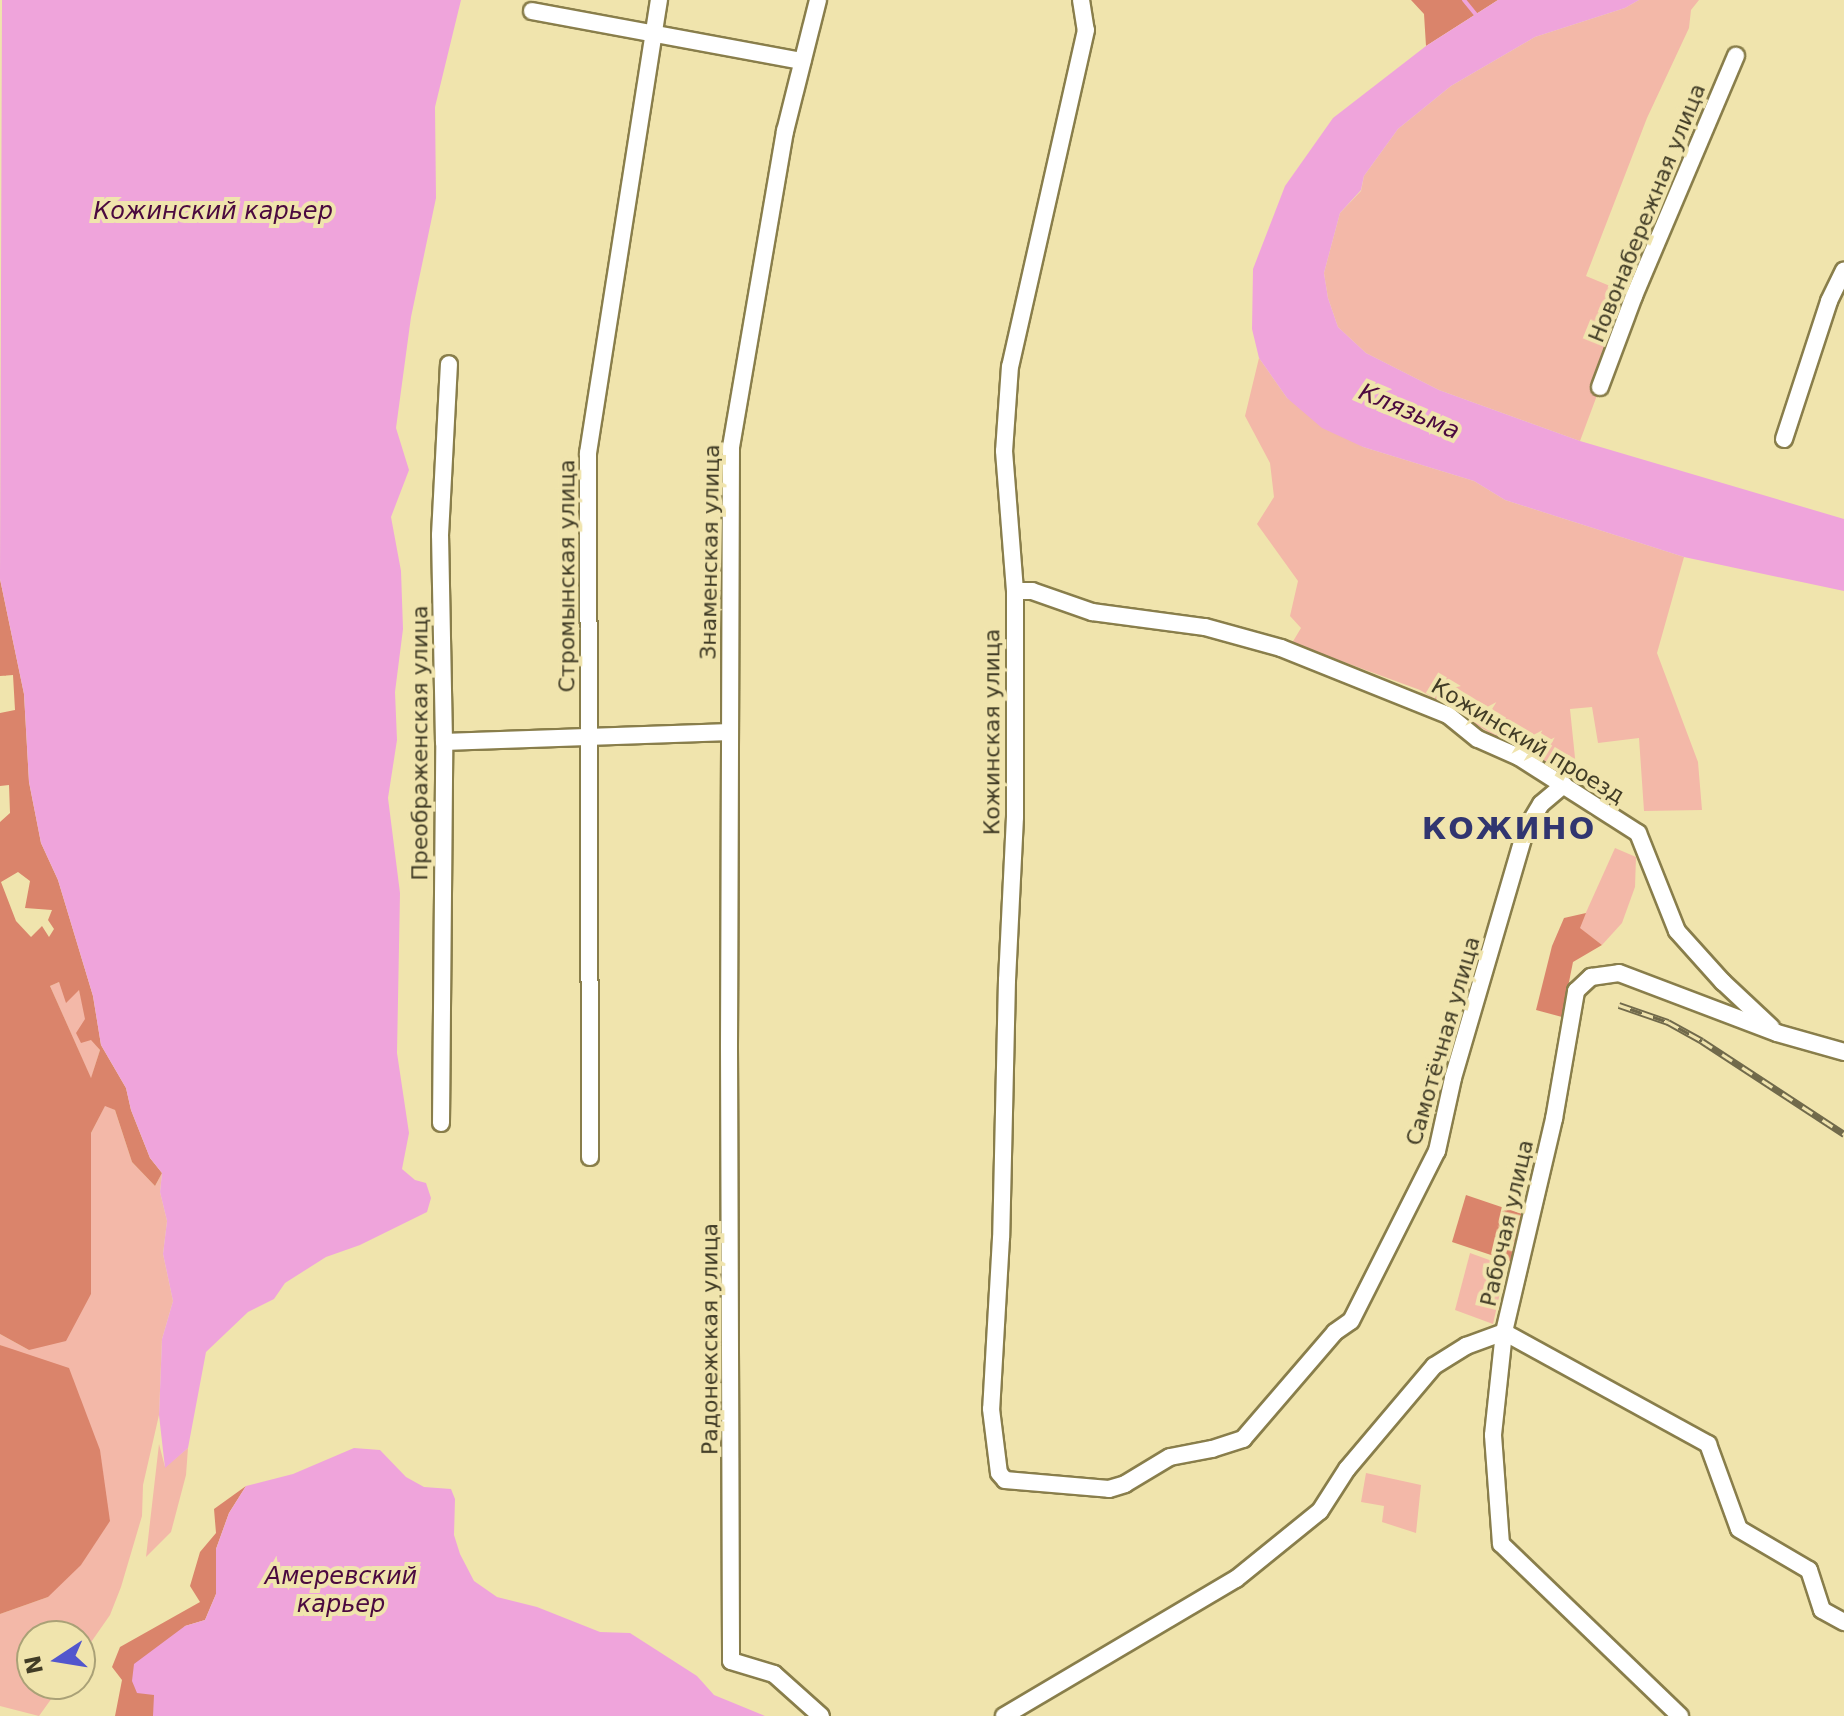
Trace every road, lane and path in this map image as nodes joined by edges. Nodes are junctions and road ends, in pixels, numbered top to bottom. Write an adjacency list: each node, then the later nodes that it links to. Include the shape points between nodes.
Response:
1 (659, 0): 5 (street, Стромынская улица)
2 (818, 0): 7 (street, Знаменская улица)
3 (1081, 0): 12 (street, Кожинская улица, via 1086,30 1010,366 1004,451)
4 (532, 11): 5 (street)
5 (654, 32): 7 (street); 14 (street, Стромынская улица, via 588,453)
6 (1736, 56): 10 (street, Новонабережная улица)
7 (802, 61): 13 (street, Знаменская улица, via 785,131 731,446)
8 (1844, 270): 11 (street)
9 (449, 364): 15 (street, Преображенская улица, via 440,535)
10 (1600, 387)
11 (1784, 439)
12 (1015, 591): 16 (street, Кожинский проезд, via 1032,591 1092,612 1205,627 1281,648 1418,700); 23 (street, Кожинская улица, via 1015,817 991,1409)
13 (730, 732): 14 (street); 17 (street, Знаменская улица)
14 (589, 735): 15 (street); 21 (street, Стромынская улица)
15 (444, 742): 20 (street, Преображенская улица)
16 (1564, 785): 18 (street, Кожинский проезд, via 1638,833 1677,931); 23 (street, Самотёчная улица, via 1541,804 1526,829 1453,1078 1437,1151 1351,1321 1335,1332 1243,1439 1170,1457 1109,1489 1013,1483)
17 (730, 1018): 25 (street, Радонежская улица, via 731,1661 774,1674)
18 (1777, 1033): 19 (street, Рабочая улица); 22 (street, Рабочая улица, via 1619,973 1591,977 1576,991 1554,1119)
19 (1844, 1052)
20 (441, 1123)
21 (590, 1157)
22 (1504, 1332): 24 (street, Рабочая улица, via 1708,1444 1739,1529 1809,1570 1822,1610); 26 (street, via 1466,1346 1434,1366 1347,1469 1320,1511 1236,1579); 27 (street, via 1493,1435 1501,1544)
23 (999, 1473)
24 (1844, 1622)
25 (821, 1716)
26 (1004, 1716)
27 (1680, 1716)

